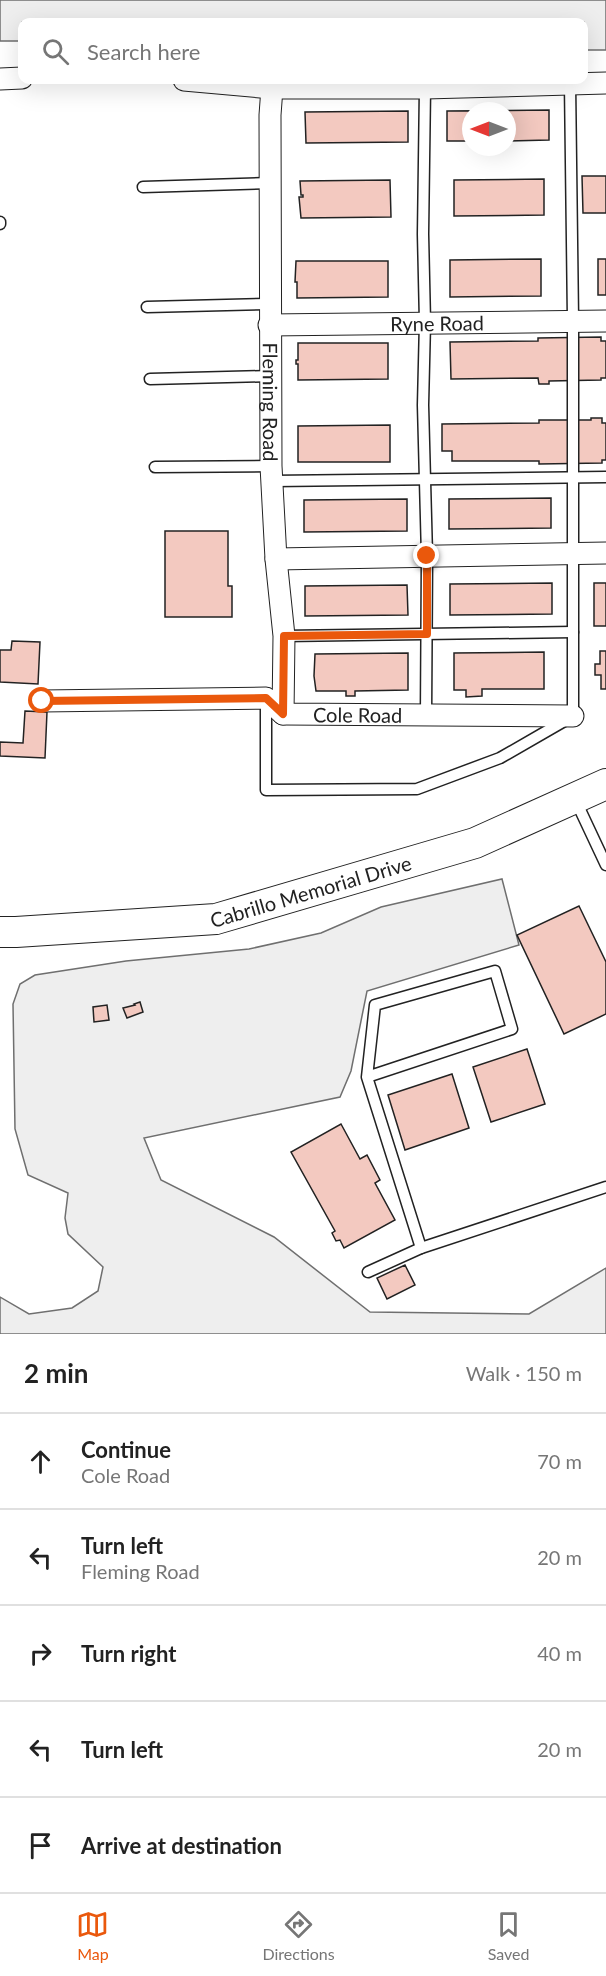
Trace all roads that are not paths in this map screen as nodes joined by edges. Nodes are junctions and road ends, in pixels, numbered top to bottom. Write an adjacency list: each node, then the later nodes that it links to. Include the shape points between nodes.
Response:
1 (18, 78): 2 (street)
2 (0, 79)
3 (588, 83): 4 (street)
4 (606, 83)
5 (228, 84): 8 (street)
6 (541, 84): 9 (street)
7 (570, 84): 14 (lane)
8 (272, 88): 9 (street); 10 (street, Fleming Road)
9 (425, 88): 16 (lane)
10 (270, 183): 11 (lane); 13 (street, Fleming Road)
11 (143, 187)
12 (147, 308): 13 (lane)
13 (269, 314): 16 (street, Ryne Road); 17 (street, Fleming Road)
14 (573, 320): 15 (street, Ryne Road); 16 (street, Ryne Road); 21 (lane)
15 (606, 321)
16 (425, 322): 23 (lane)
17 (270, 376): 18 (lane); 20 (street, Fleming Road)
18 (150, 379)
19 (155, 467): 20 (lane)
20 (272, 474): 23 (lane); 27 (street, Fleming Road)
21 (572, 477): 22 (lane); 23 (lane); 24 (lane)
22 (606, 477)
23 (426, 479): 26 (lane)
24 (572, 553): 25 (street); 26 (street); 28 (lane)
25 (606, 553)
26 (427, 556): 27 (street); 29 (lane)
27 (276, 559): 30 (street, Fleming Road)
28 (573, 632): 29 (lane); 35 (lane)
29 (427, 634): 30 (lane); 34 (lane)
30 (284, 636): 33 (street, Fleming Road)
31 (266, 698): 32 (street); 33 (street); 35 (lane, via 266,790 417,789 500,758)
32 (42, 701)
33 (283, 714): 34 (street, Cole Road)
34 (426, 716): 35 (street, Cole Road)
35 (573, 716)
36 (606, 784): 37 (main road, Cabrillo Memorial Drive)
37 (574, 798): 38 (lane); 39 (main road, Cabrillo Memorial Drive, via 475,843 216,919)
38 (606, 865)
39 (0, 932)
40 (367, 1077): 40 (lane, via 375,1005 495,971 512,1029); 42 (lane)
41 (606, 1187): 42 (lane)
42 (421, 1248): 43 (lane)
43 (368, 1272)

